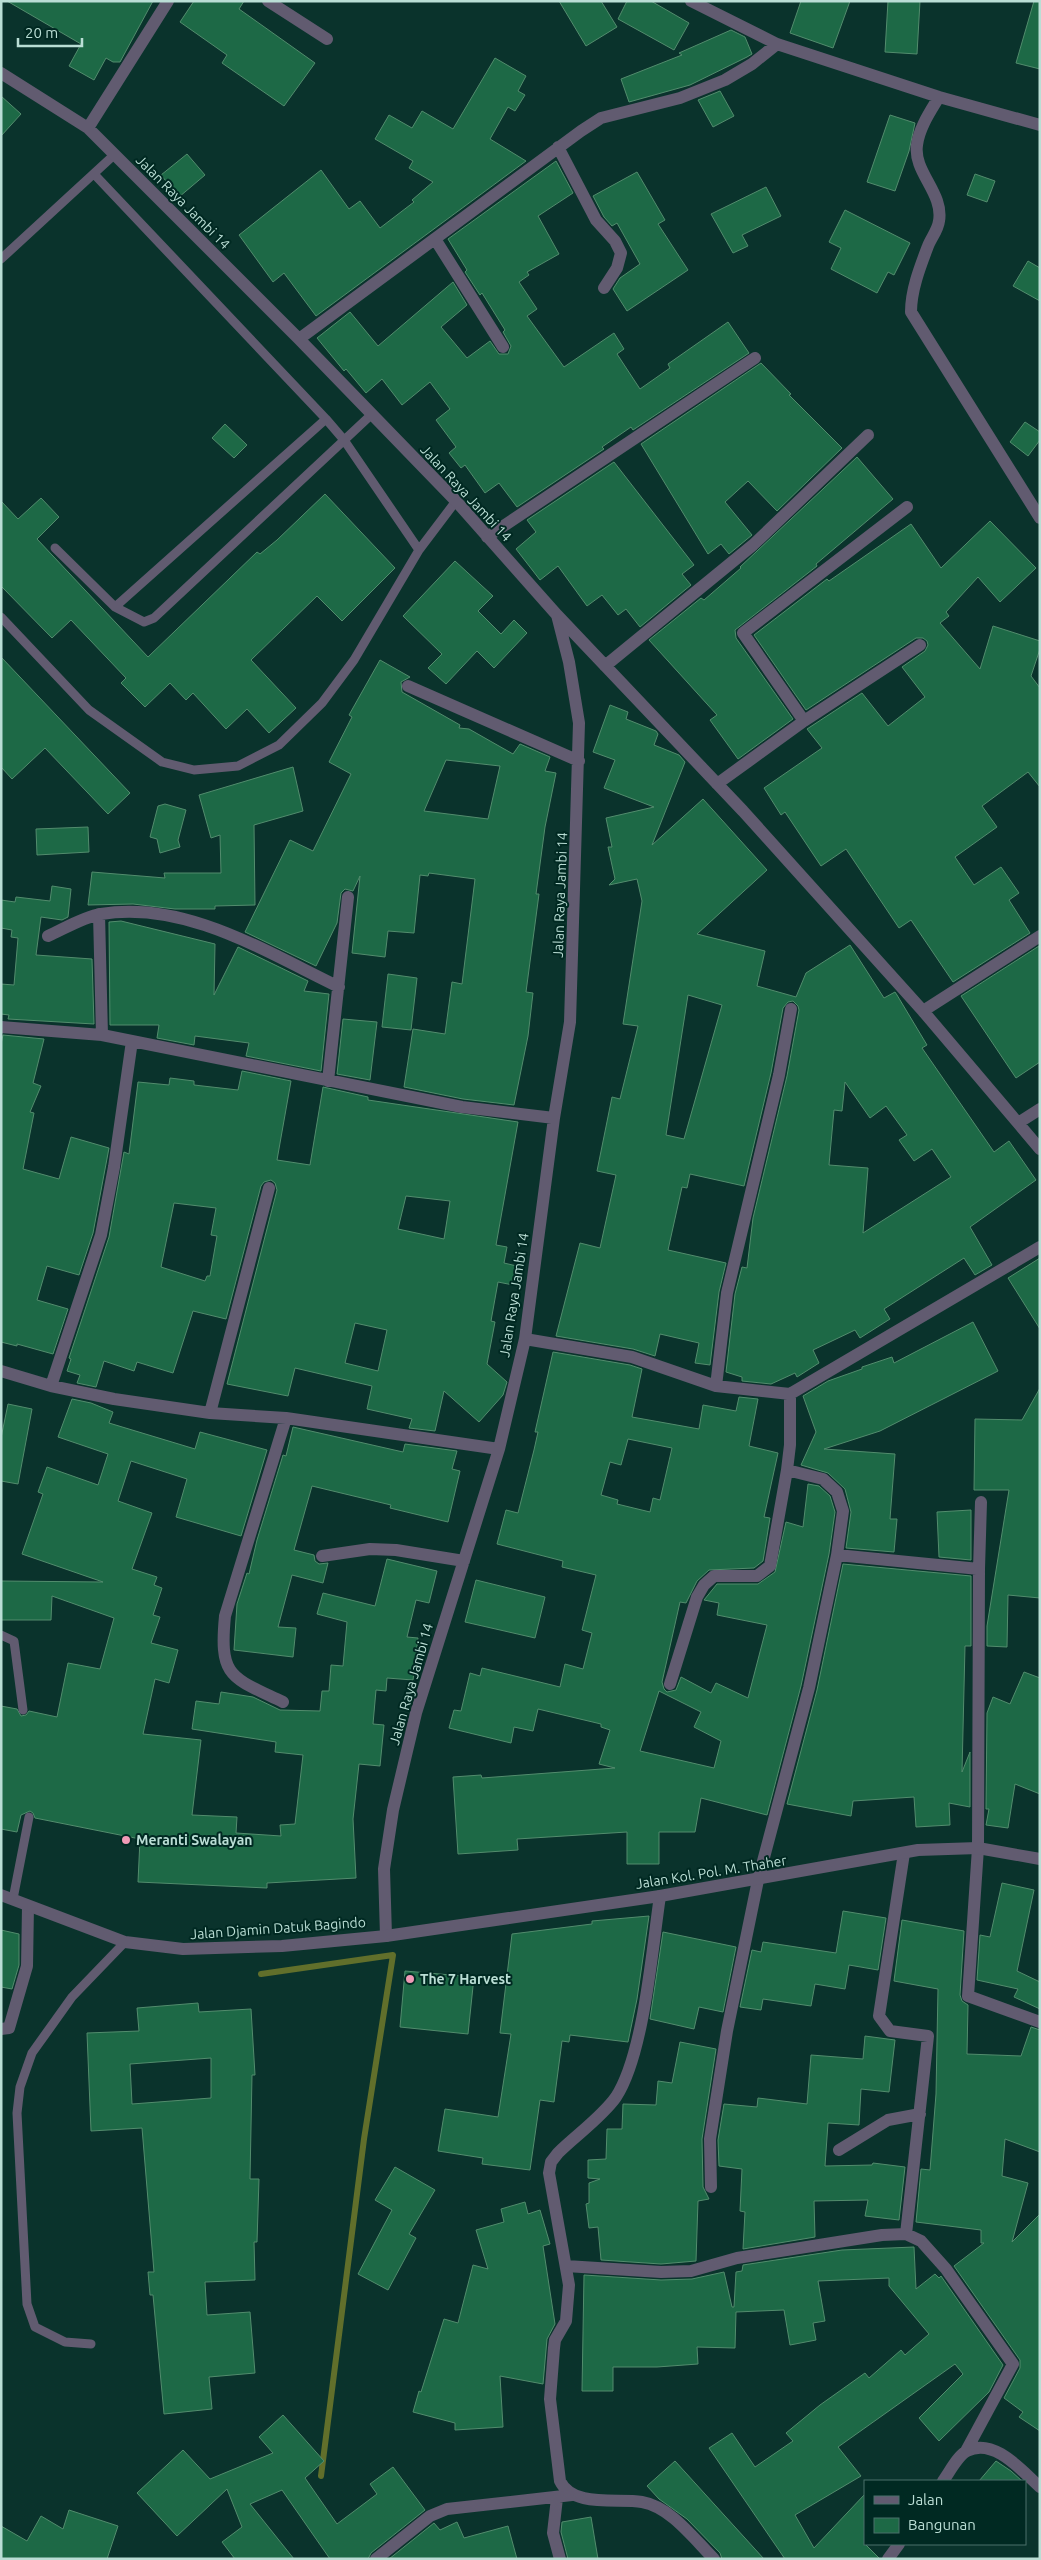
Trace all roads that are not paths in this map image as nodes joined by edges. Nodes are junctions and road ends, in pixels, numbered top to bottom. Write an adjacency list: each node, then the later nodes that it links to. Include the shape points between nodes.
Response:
1 (168, 1): 9 (street)
2 (268, 1): 4 (street)
3 (697, 3): 5 (street)
4 (327, 39)
5 (777, 44): 7 (street); 10 (street, via 724,80 680,98 601,118)
6 (1, 73): 9 (street, Jalan Raya Jambi 14)
7 (939, 97): 8 (street); 25 (street, via 916,146 917,158 938,203 940,222 928,244 911,297 911,312)
8 (1040, 125)
9 (88, 128): 11 (street, Jalan Raya Jambi 14)
10 (558, 147): 13 (street); 15 (street, via 596,220 621,253 617,268)
11 (114, 155): 12 (lane); 16 (street, Jalan Raya Jambi 14)
12 (94, 174): 14 (lane); 20 (lane)
13 (435, 239): 16 (street); 17 (street)
14 (1, 259)
15 (604, 288)
16 (299, 339): 19 (street, Jalan Raya Jambi 14)
17 (503, 347)
18 (755, 358): 26 (street)
19 (371, 415): 22 (lane); 23 (street, Jalan Raya Jambi 14)
20 (326, 419): 22 (lane); 29 (lane)
21 (868, 435): 33 (street, via 753,545)
22 (344, 440): 28 (lane); 29 (lane, via 154,618 144,622)
23 (456, 501): 26 (street, Jalan Raya Jambi 14); 28 (lane)
24 (907, 508): 35 (street, via 743,633)
25 (1040, 518)
26 (487, 537): 30 (street, Jalan Raya Jambi 14)
27 (55, 548): 29 (lane)
28 (419, 550): 31 (lane, via 354,660 322,703 279,745 238,766 194,770 162,762 89,710)
29 (115, 607)
30 (557, 614): 33 (street); 36 (street, Jalan Raya Jambi 14, via 579,723)
31 (1, 617)
32 (920, 645): 35 (street)
33 (605, 666): 37 (street)
34 (408, 686): 36 (street)
35 (804, 721): 37 (street)
36 (578, 761): 50 (street, Jalan Raya Jambi 14, via 570,1022)
37 (717, 784): 44 (street)
38 (348, 897): 42 (street)
39 (99, 914): 40 (street); 42 (street, via 133,911 171,916 208,926); 46 (street)
40 (48, 936)
41 (1040, 936): 44 (street)
42 (338, 987): 48 (street)
43 (791, 1008): 58 (street, via 779,1075 727,1293)
44 (923, 1011): 51 (street)
45 (1, 1027): 46 (street)
46 (102, 1035): 47 (street)
47 (132, 1041): 48 (street); 57 (street, via 101,1235)
48 (328, 1081): 50 (street, via 462,1107)
49 (1040, 1109): 51 (street)
50 (554, 1118): 55 (street, Jalan Raya Jambi 14)
51 (1018, 1124): 52 (street)
52 (1040, 1149)
53 (269, 1188): 60 (street)
54 (1040, 1247): 59 (street)
55 (526, 1339): 58 (street, via 632,1357); 62 (street, Jalan Raya Jambi 14)
56 (1, 1371): 57 (street)
57 (51, 1386): 60 (street)
58 (716, 1386): 59 (street)
59 (790, 1394): 63 (street)
60 (210, 1413): 61 (street)
61 (286, 1418): 62 (street); 71 (street, via 227,1608 222,1646 227,1669 238,1680)
62 (499, 1449): 67 (street, Jalan Raya Jambi 14)
63 (787, 1470): 65 (street, via 823,1480 837,1492 844,1511); 70 (street, via 770,1566 757,1576 714,1576 704,1585 697,1597)
64 (981, 1502): 68 (street)
65 (837, 1555): 68 (street); 77 (street, via 809,1688)
66 (322, 1556): 67 (street, via 370,1549 396,1550)
67 (464, 1562): 81 (street, Jalan Raya Jambi 14, via 416,1713 393,1810 384,1869)
68 (979, 1569): 74 (street)
69 (1, 1635): 72 (lane, via 14,1641)
70 (670, 1684)
71 (283, 1702)
72 (23, 1710)
73 (29, 1816): 79 (lane)
74 (978, 1848): 75 (street, Jalan Kol. Pol. M. Thaher); 76 (street, Jalan Kol. Pol. M. Thaher); 83 (street, via 968,1996)
75 (904, 1853): 77 (street, Jalan Kol. Pol. M. Thaher); 85 (street, via 879,2016 890,2031 928,2036)
76 (1040, 1859)
77 (758, 1880): 78 (street, Jalan Kol. Pol. M. Thaher); 87 (street, via 717,2085 710,2139)
78 (660, 1896): 81 (street, Jalan Kol. Pol. M. Thaher); 89 (street, via 637,2041 621,2087 615,2098 551,2162 549,2174)
79 (7, 1897): 80 (street, Jalan Djamin Datuk Bagindo)
80 (28, 1906): 82 (street, Jalan Djamin Datuk Bagindo); 84 (street, via 27,1966 8,2028)
81 (386, 1936): 82 (street, Jalan Djamin Datuk Bagindo, via 282,1946 183,1949)
82 (125, 1942): 90 (lane, via 72,1997 32,2053 20,2087 17,2113 27,2304 35,2327 64,2342)
83 (1040, 2022)
84 (1, 2029)
85 (920, 2114): 86 (street, via 888,2120); 88 (street)
86 (839, 2150)
87 (711, 2187)
88 (906, 2234): 89 (street, via 737,2258 691,2271); 91 (street, via 921,2241 946,2269 1013,2364)
89 (566, 2266): 94 (street, via 569,2309 554,2348 550,2399 560,2481 564,2490)
90 (92, 2344)
91 (966, 2451): 92 (street); 93 (street, via 981,2447 1005,2456)
92 (944, 2480)
93 (1040, 2487)
94 (572, 2495): 95 (street); 99 (street, via 651,2504 672,2518)
95 (557, 2498): 97 (street, via 447,2509 430,2516); 98 (street, via 553,2532)
96 (898, 2545): 100 (street)
97 (376, 2559)
98 (560, 2559)
99 (714, 2559)
100 (888, 2559)

